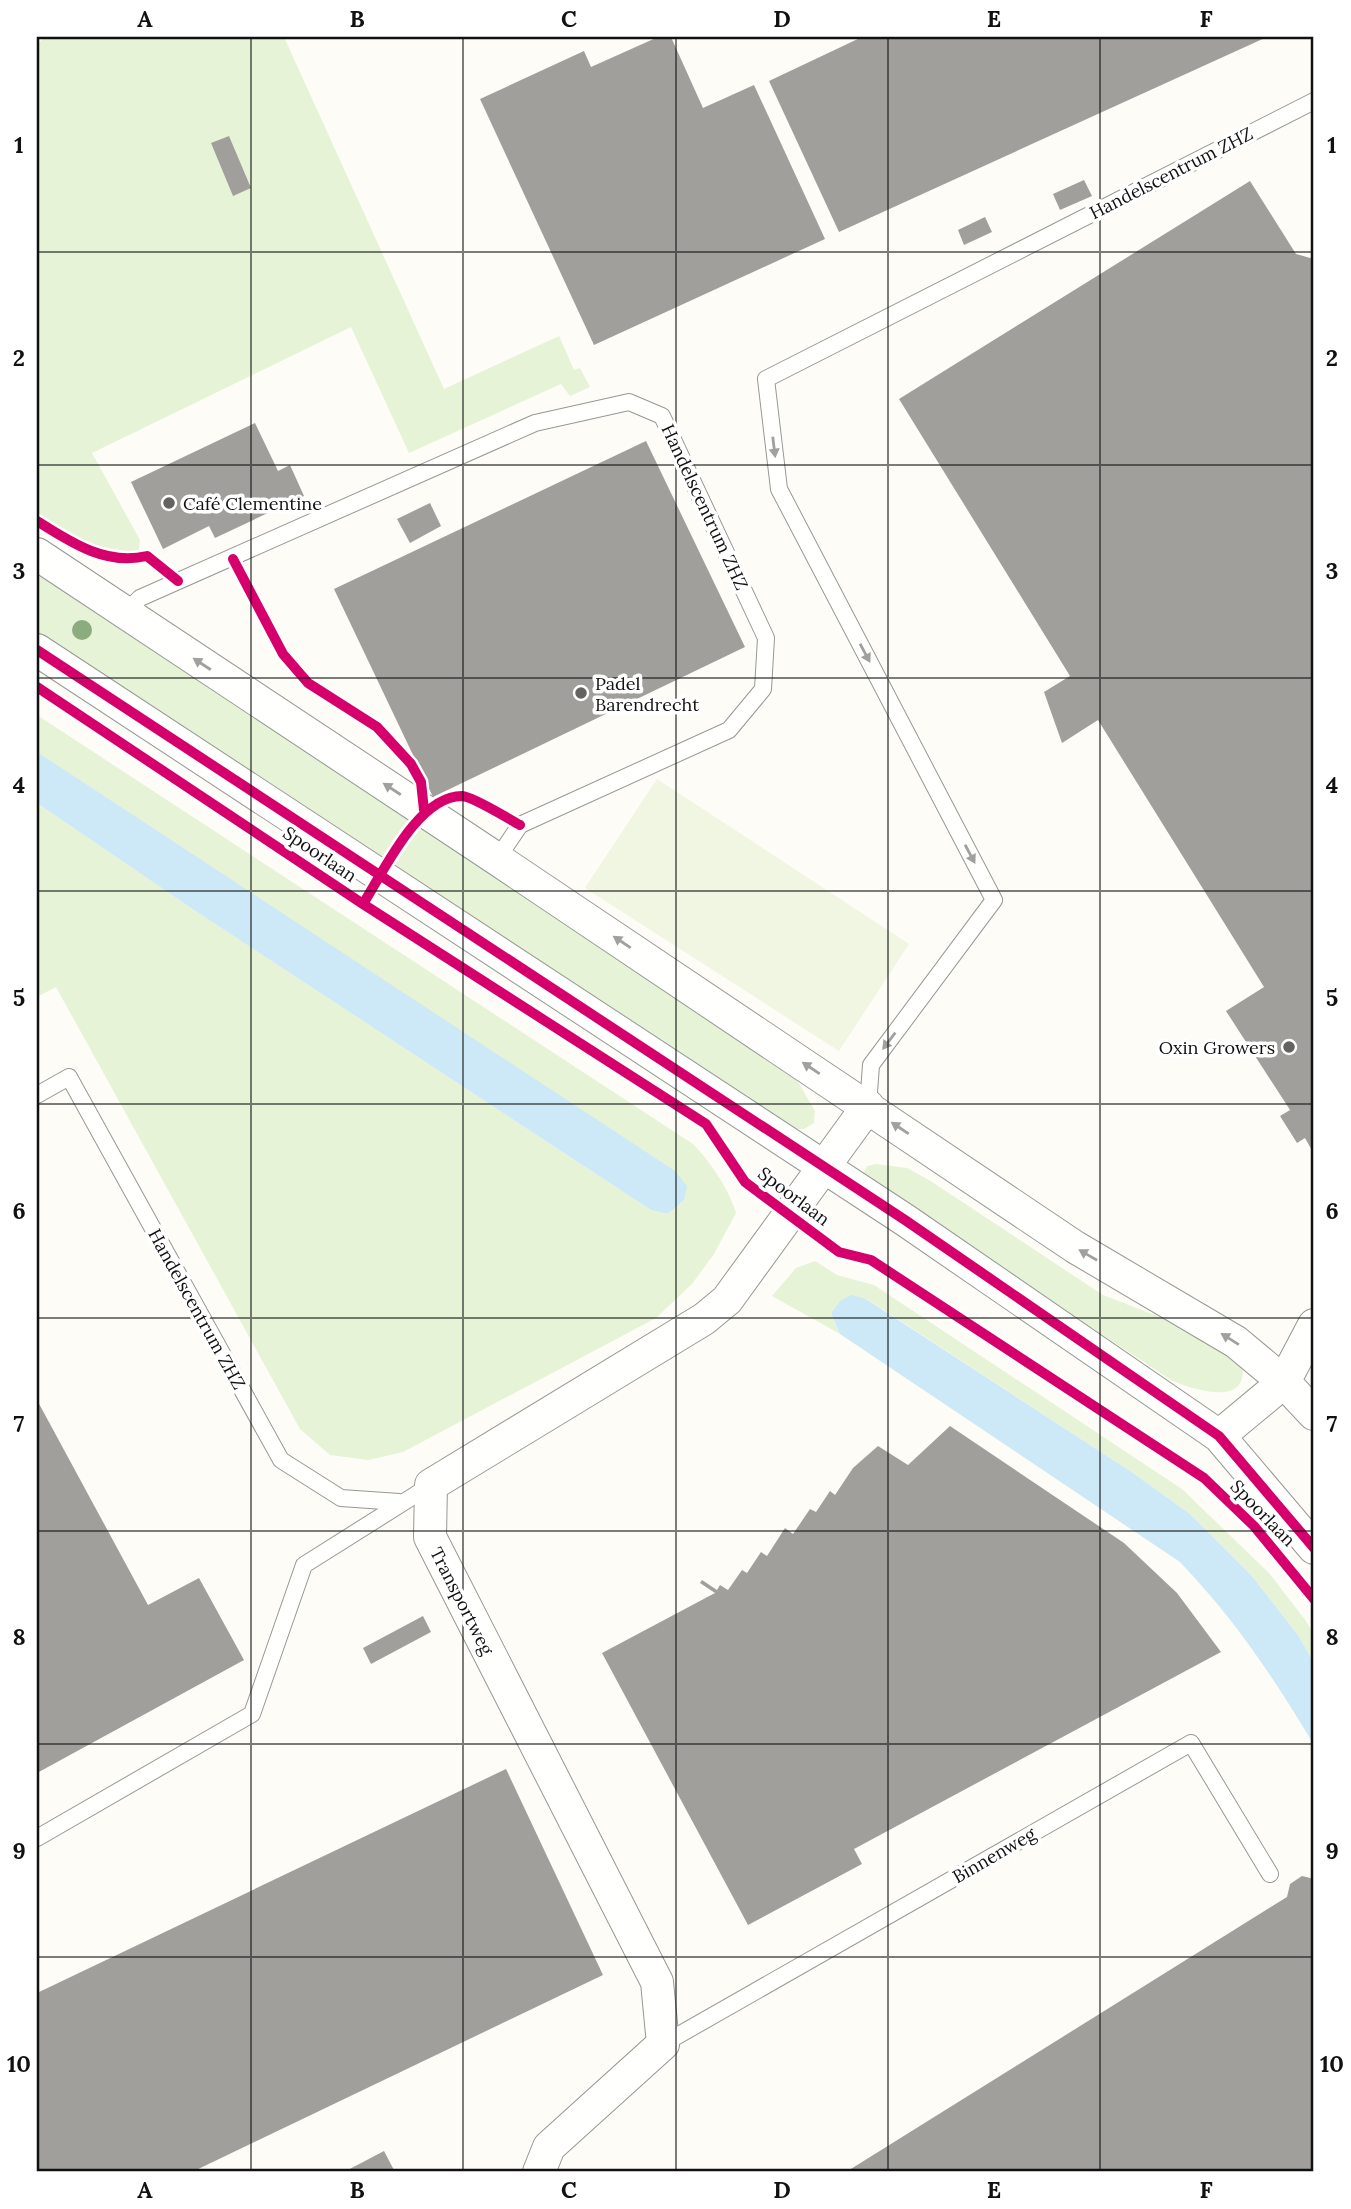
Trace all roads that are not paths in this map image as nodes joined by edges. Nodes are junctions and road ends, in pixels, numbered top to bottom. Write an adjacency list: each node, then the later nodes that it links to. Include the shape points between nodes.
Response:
1 (1314, 100): 7 (lane, Handelscentrum ZHZ, one-way to 7, via 766,379 779,489 995,900 871,1065)
2 (37, 554): 3 (street)
3 (125, 613): 5 (street, one-way to 3); 5 (lane, Handelscentrum ZHZ, via 140,598 534,423 629,402 662,416 766,638 763,688 729,730 520,825)
4 (37, 650): 8 (street, Spoorlaan)
5 (497, 859): 7 (street, one-way to 5)
6 (37, 1095): 14 (lane, Handelscentrum ZHZ, via 69,1077 281,1460 341,1498)
7 (868, 1106): 8 (street); 10 (street, one-way to 7, via 1236,1342 1074,1247)
8 (822, 1168): 12 (street, Spoorlaan); 13 (street, via 726,1300 704,1319)
9 (1314, 1325): 10 (street)
10 (1284, 1382): 11 (street); 12 (street)
11 (1314, 1414)
12 (1219, 1436): 15 (street, Spoorlaan)
13 (431, 1485): 14 (lane); 18 (street, Transportweg, via 430,1537 657,1982)
14 (399, 1502): 16 (lane, via 304,1565 252,1714)
15 (1314, 1548)
16 (37, 1838)
17 (1270, 1874): 18 (lane, Binnenweg, via 1191,1743)
18 (663, 2044): 19 (street, via 549,2147)
19 (539, 2172)

